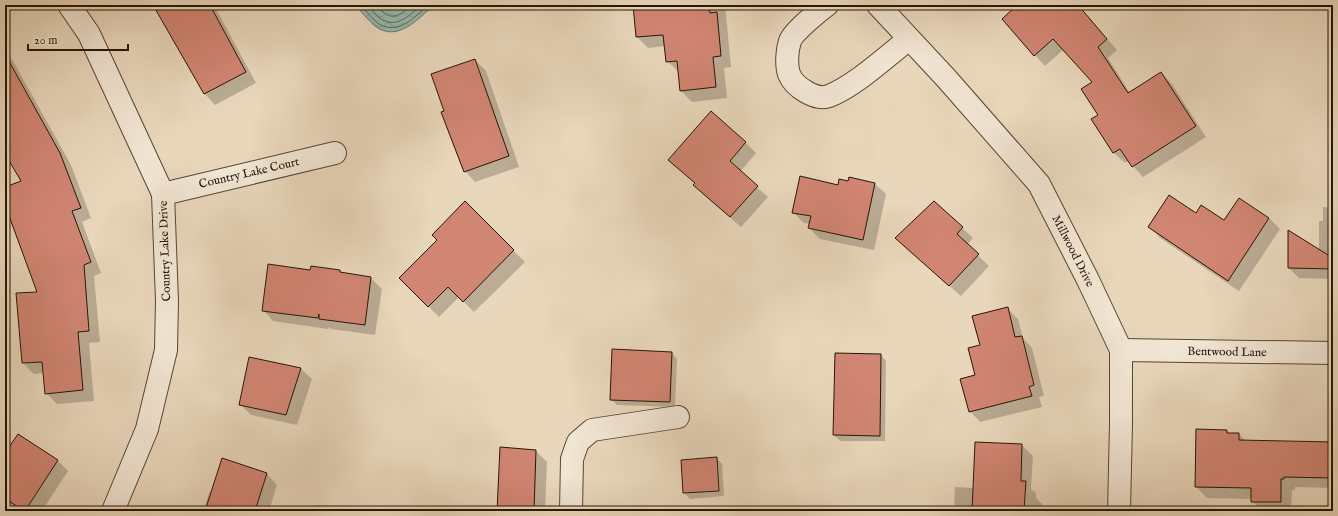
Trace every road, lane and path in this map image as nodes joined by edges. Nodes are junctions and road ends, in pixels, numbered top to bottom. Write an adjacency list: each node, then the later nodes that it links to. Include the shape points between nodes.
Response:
1 (69, 5): 6 (street, Country Lake Drive, via 89,34)
2 (827, 5): 4 (street, via 790,40 787,57 790,75 801,90 815,96 828,96 853,83)
3 (878, 5): 4 (street, Millwood Drive)
4 (909, 38): 7 (street, Millwood Drive, via 1039,184)
5 (335, 153): 6 (street, Country Lake Court)
6 (164, 194): 10 (street, Country Lake Drive, via 166,350 147,429)
7 (1121, 350): 8 (street, Bentwood Lane); 12 (street, Millwood Drive)
8 (1333, 353)
9 (678, 417): 11 (street, via 592,430 578,442 572,459)
10 (113, 511)
11 (571, 511)
12 (1119, 511)

